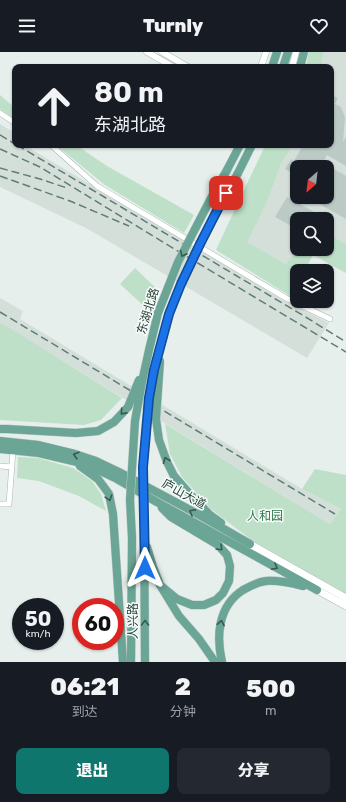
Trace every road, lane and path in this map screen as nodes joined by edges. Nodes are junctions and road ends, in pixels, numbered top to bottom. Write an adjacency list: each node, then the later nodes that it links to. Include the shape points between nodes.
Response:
1 (147, 52): 8 (street)
2 (162, 52): 9 (street)
3 (266, 52): 10 (street)
4 (277, 52): 11 (main road)
5 (288, 52): 12 (main road)
6 (296, 52): 13 (street)
7 (304, 52): 14 (main road)
8 (168, 64)
9 (183, 64)
10 (262, 64)
11 (273, 64)
12 (285, 64)
13 (293, 64)
14 (301, 64)
15 (0, 112): 16 (street)
16 (12, 121)
17 (54, 148): 20 (street, via 98,186 286,298)
18 (238, 148): 22 (main road, 东湖北路, one-way to 22, bridge, via 178,262 158,314)
19 (251, 148): 21 (main road, 东湖北路, bridge, via 181,284 169,314)
20 (330, 319)
21 (162, 342): 33 (main road, 东湖北路, bridge, via 149,398 143,467); 35 (main road, one-way to 21, bridge, via 210,515 174,476 167,462 159,440 156,420)
22 (146, 365): 23 (main road, one-way to 23, bridge, via 128,407 114,422 98,431 76,433); 30 (main road, 东湖北路, bridge, via 135,421)
23 (3, 429)
24 (0, 441): 35 (main road, 庐山大道, one-way to 24, via 96,461 38,445)
25 (0, 449): 26 (main road, 庐山大道)
26 (13, 450): 27 (main road, 庐山大道, via 39,452); 29 (street)
27 (73, 461): 31 (main road, 庐山大道, via 112,476); 40 (main road, one-way to 40, via 98,479 109,494 113,514)
28 (0, 466): 29 (street)
29 (12, 467): 32 (street, via 8,504)
30 (130, 500): 41 (main road, 人兴路)
31 (154, 501): 36 (main road, one-way to 36, via 172,517 218,545 227,556 230,566 223,593 216,600 204,605 192,605 177,599); 37 (main road, 庐山大道, one-way to 37)
32 (0, 504)
33 (144, 508): 34 (main road, 人兴路)
34 (144, 537): 36 (main road); 42 (main road, 人兴路, one-way to 34)
35 (250, 544): 38 (main road, 庐山大道)
36 (160, 585): 43 (main road, via 179,616)
37 (317, 590): 39 (main road, 庐山大道); 44 (main road, one-way to 37, via 219,649 221,618 236,594 251,585 266,581 289,582)
38 (346, 598)
39 (346, 606)
40 (123, 662)
41 (131, 662)
42 (145, 662)
43 (215, 662)
44 (222, 662)

